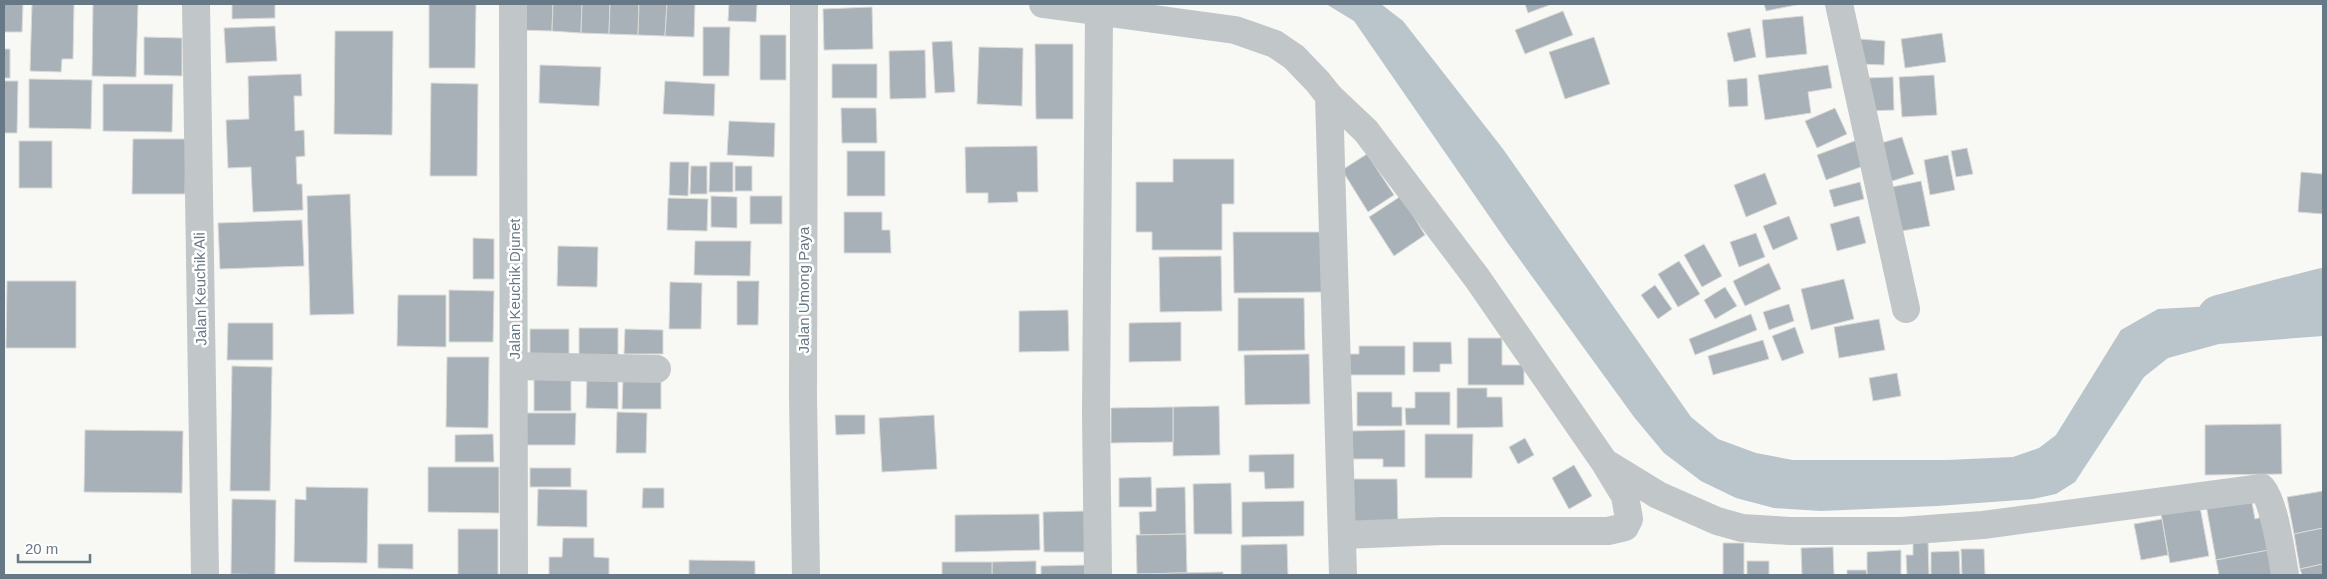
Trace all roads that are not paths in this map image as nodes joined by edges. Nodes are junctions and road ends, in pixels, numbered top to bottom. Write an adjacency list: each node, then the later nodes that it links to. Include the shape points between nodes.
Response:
1 (196, 4): 14 (street, Jalan Keuchik Ali)
2 (513, 4): 10 (street, Jalan Keuchik Djunet)
3 (804, 4): 16 (street, Jalan Umong Paya)
4 (1043, 4): 6 (street)
5 (1839, 4): 9 (street)
6 (1099, 11): 7 (street); 17 (street)
7 (1154, 11): 8 (street, via 1235,30 1274,44 1294,57)
8 (1329, 96): 12 (street, via 1366,131 1477,278); 13 (street)
9 (1906, 309)
10 (514, 366): 11 (street); 15 (street, Jalan Keuchik Djunet)
11 (656, 369)
12 (1605, 463): 13 (street, via 1629,509 1625,527 1618,529); 19 (street, via 1658,495 1718,521 1742,528 1790,530 1901,531 1983,525 2262,488 2267,494)
13 (1343, 535): 18 (street)
14 (205, 575)
15 (514, 575)
16 (806, 575)
17 (1098, 575)
18 (1343, 575)
19 (2286, 575)

